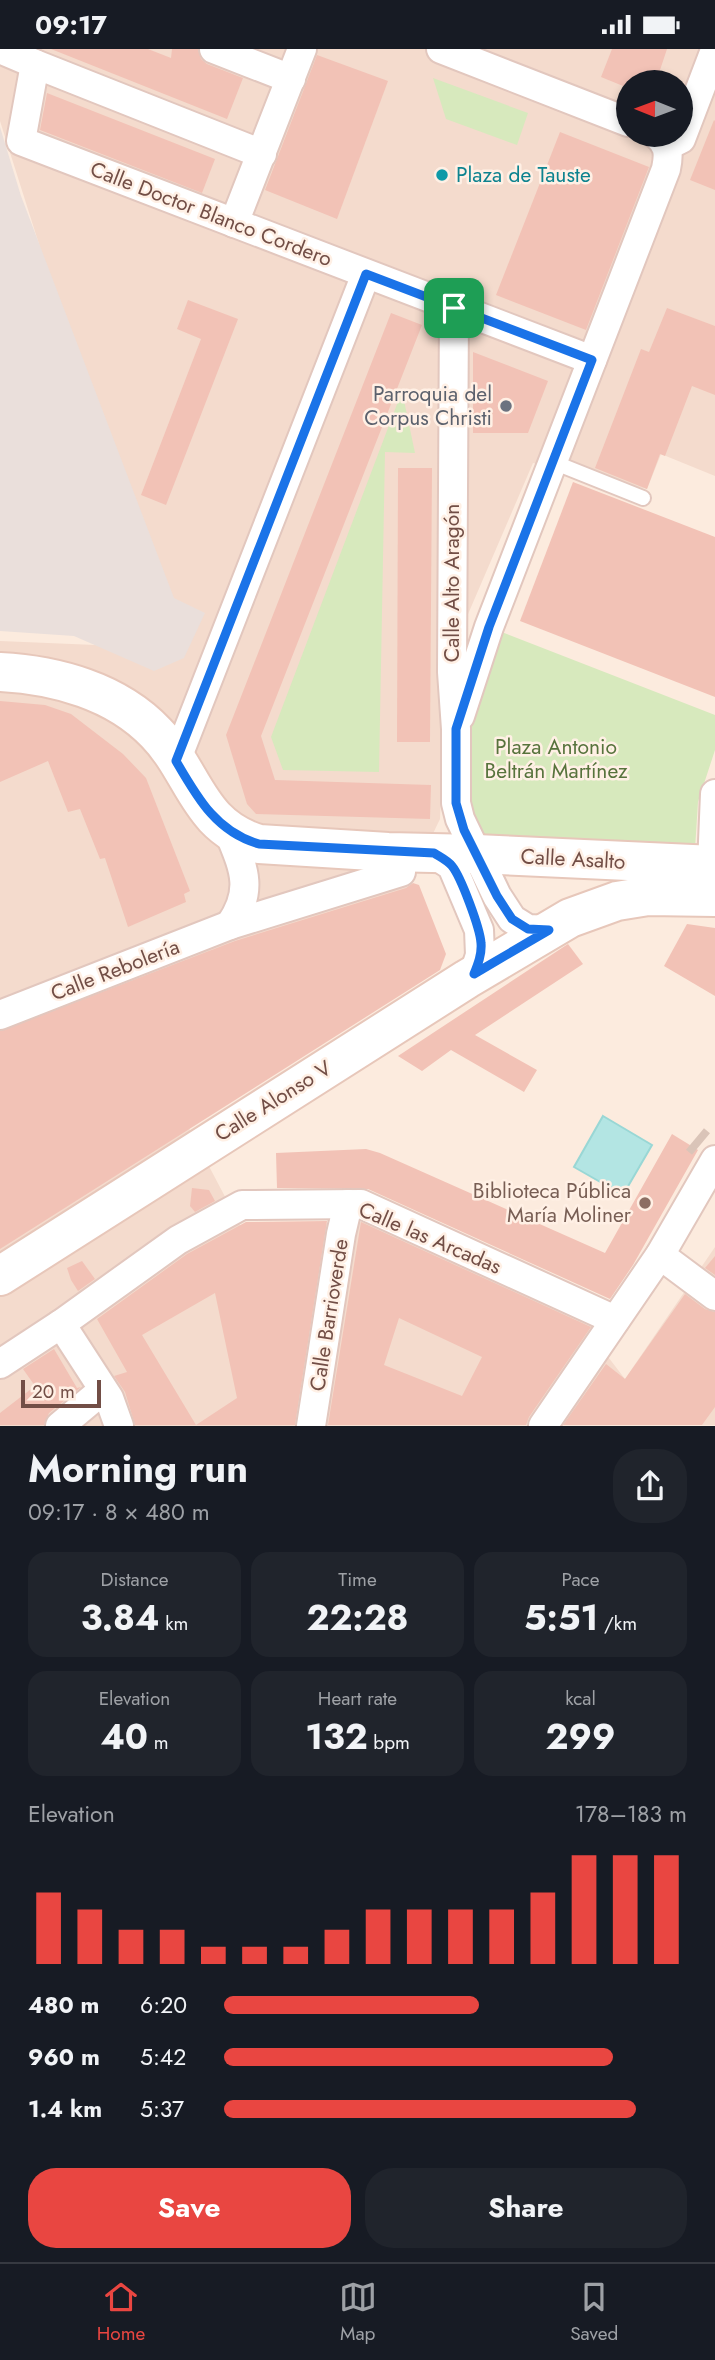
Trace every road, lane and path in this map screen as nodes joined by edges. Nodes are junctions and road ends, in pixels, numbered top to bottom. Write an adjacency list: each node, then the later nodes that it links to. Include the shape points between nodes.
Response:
1 (0, 49): 6 (street)
2 (214, 49): 7 (street)
3 (303, 49): 7 (street)
4 (440, 49): 9 (street)
5 (715, 50): 8 (street)
6 (35, 64): 11 (street); 12 (street, Calle Doctor Blanco Cordero, via 21,141)
7 (291, 79): 11 (street)
8 (693, 108)
9 (616, 117)
10 (663, 147): 15 (street, via 666,169)
11 (262, 154): 12 (street)
12 (234, 223): 13 (street, Calle Doctor Blanco Cordero)
13 (366, 274): 14 (street, Calle Doctor Blanco Cordero); 20 (street)
14 (454, 308): 15 (street, Calle Doctor Blanco Cordero); 19 (street, Calle Alto Aragón, via 452,661)
15 (592, 360): 16 (street)
16 (553, 462): 17 (lane); 19 (street, via 489,627)
17 (643, 498)
18 (0, 672): 20 (main road, Calle Asalto, via 47,677 89,689 148,726)
19 (456, 729): 24 (street, Calle Alto Aragón, via 456,803)
20 (176, 761): 22 (main road, Calle Asalto, via 205,809)
21 (715, 795): 26 (street)
22 (228, 830): 23 (main road, Calle Asalto, via 259,844); 27 (street, via 245,880 245,897)
23 (434, 853): 24 (main road, Calle Asalto); 29 (street, via 452,866 479,930 480,955)
24 (476, 854): 26 (main road, Calle Asalto); 28 (street, Calle Alto Aragón, via 512,919 528,929)
25 (401, 871): 27 (street, Calle Rebolería)
26 (714, 876): 28 (main road, Calle Asalto, via 594,908)
27 (230, 925): 30 (street, Calle Rebolería)
28 (549, 930): 29 (main road, Calle Alonso V)
29 (474, 974): 34 (main road, Calle Alonso V)
30 (0, 1015)
31 (710, 1153): 33 (street)
32 (348, 1205): 36 (street, Calle las Arcadas, via 361,1204 409,1224); 37 (street, Calle las Arcadas, via 242,1205 178,1240); 42 (street, Calle Barrioverde)
33 (660, 1255): 35 (street); 36 (street)
34 (0, 1276)
35 (715, 1296)
36 (609, 1318): 43 (street, via 592,1354)
37 (61, 1324): 38 (street, Calle las Arcadas); 39 (street)
38 (0, 1364)
39 (103, 1390): 40 (street); 41 (street)
40 (60, 1426)
41 (119, 1426)
42 (311, 1426)
43 (543, 1426)

